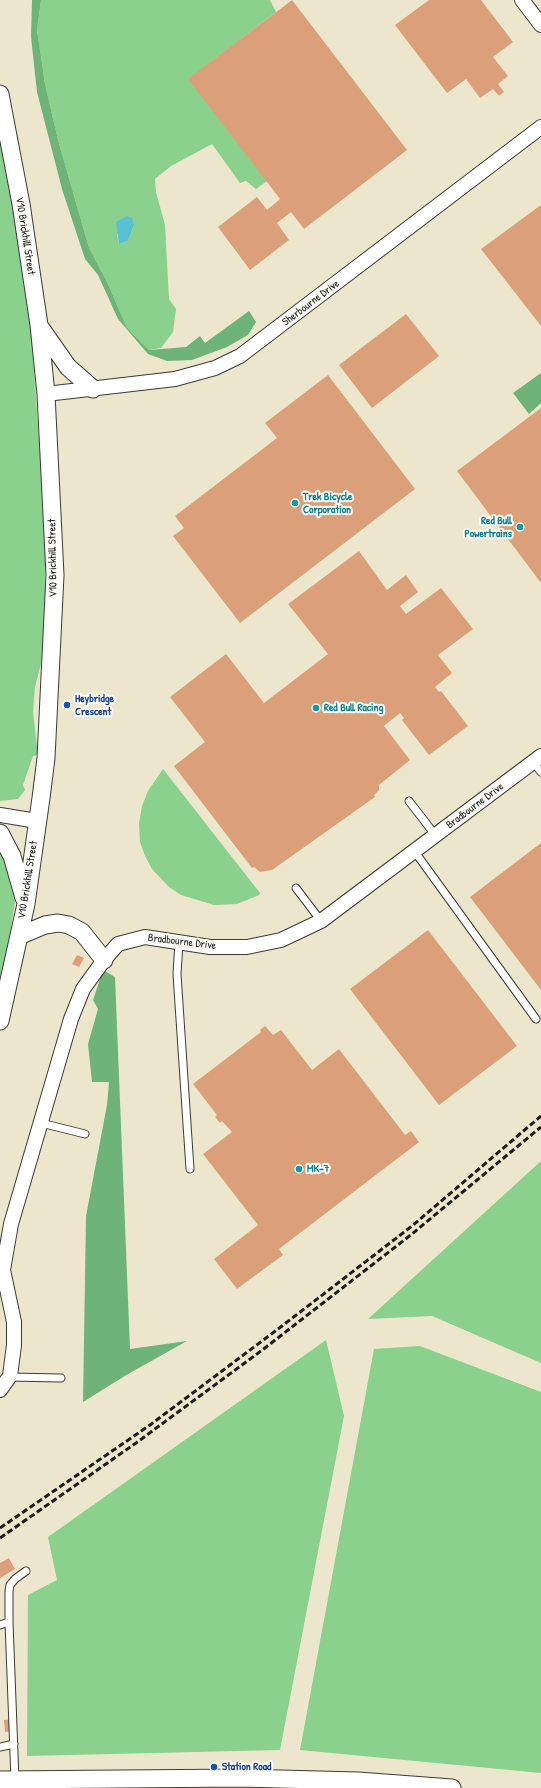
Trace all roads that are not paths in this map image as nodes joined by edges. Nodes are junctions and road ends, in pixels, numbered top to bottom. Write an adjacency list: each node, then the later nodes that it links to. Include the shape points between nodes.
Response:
1 (522, 0): 2 (street)
2 (541, 25)
3 (0, 94): 5 (street, V10 Brickhill Street, via 21,204)
4 (541, 128): 6 (street, Sherbourne Drive, via 240,356 195,375)
5 (39, 325): 6 (street, via 68,367); 7 (street, V10 Brickhill Street)
6 (93, 389): 7 (street, Sherbourne Drive)
7 (46, 394): 11 (street, V10 Brickhill Street, via 55,575 46,758)
8 (538, 763): 13 (street, Bradbourne Drive)
9 (409, 801): 13 (lane)
10 (0, 815): 11 (street)
11 (37, 821): 16 (street, V10 Brickhill Street)
12 (0, 833): 16 (street, via 12,856)
13 (436, 836): 14 (street, Bradbourne Drive)
14 (415, 852): 17 (street, Bradbourne Drive); 21 (lane)
15 (296, 888): 17 (lane)
16 (26, 904): 18 (street, V10 Brickhill Street)
17 (321, 921): 19 (street, Bradbourne Drive, via 281,940 247,947 210,947)
18 (19, 936): 20 (street, via 45,925 69,925 82,932); 22 (street, V10 Brickhill Street)
19 (179, 942): 20 (street, Bradbourne Drive, via 145,937 118,944); 25 (lane, via 177,974)
20 (104, 960): 23 (street, Bradbourne Drive, via 83,989)
21 (536, 1019)
22 (0, 1021)
23 (41, 1123): 24 (lane); 26 (street, Bradbourne Drive, via 11,1224 2,1270 14,1322 14,1345)
24 (85, 1134)
25 (190, 1169)
26 (9, 1378): 27 (lane); 28 (street, Bradbourne Drive)
27 (61, 1378)
28 (0, 1390)
29 (26, 1571): 30 (lane, via 10,1585)
30 (9, 1622): 31 (lane); 32 (lane)
31 (0, 1625)
32 (14, 1744): 33 (lane); 34 (lane)
33 (0, 1748)
34 (7, 1780): 35 (street, via 241,1778 358,1781)
35 (452, 1788)

